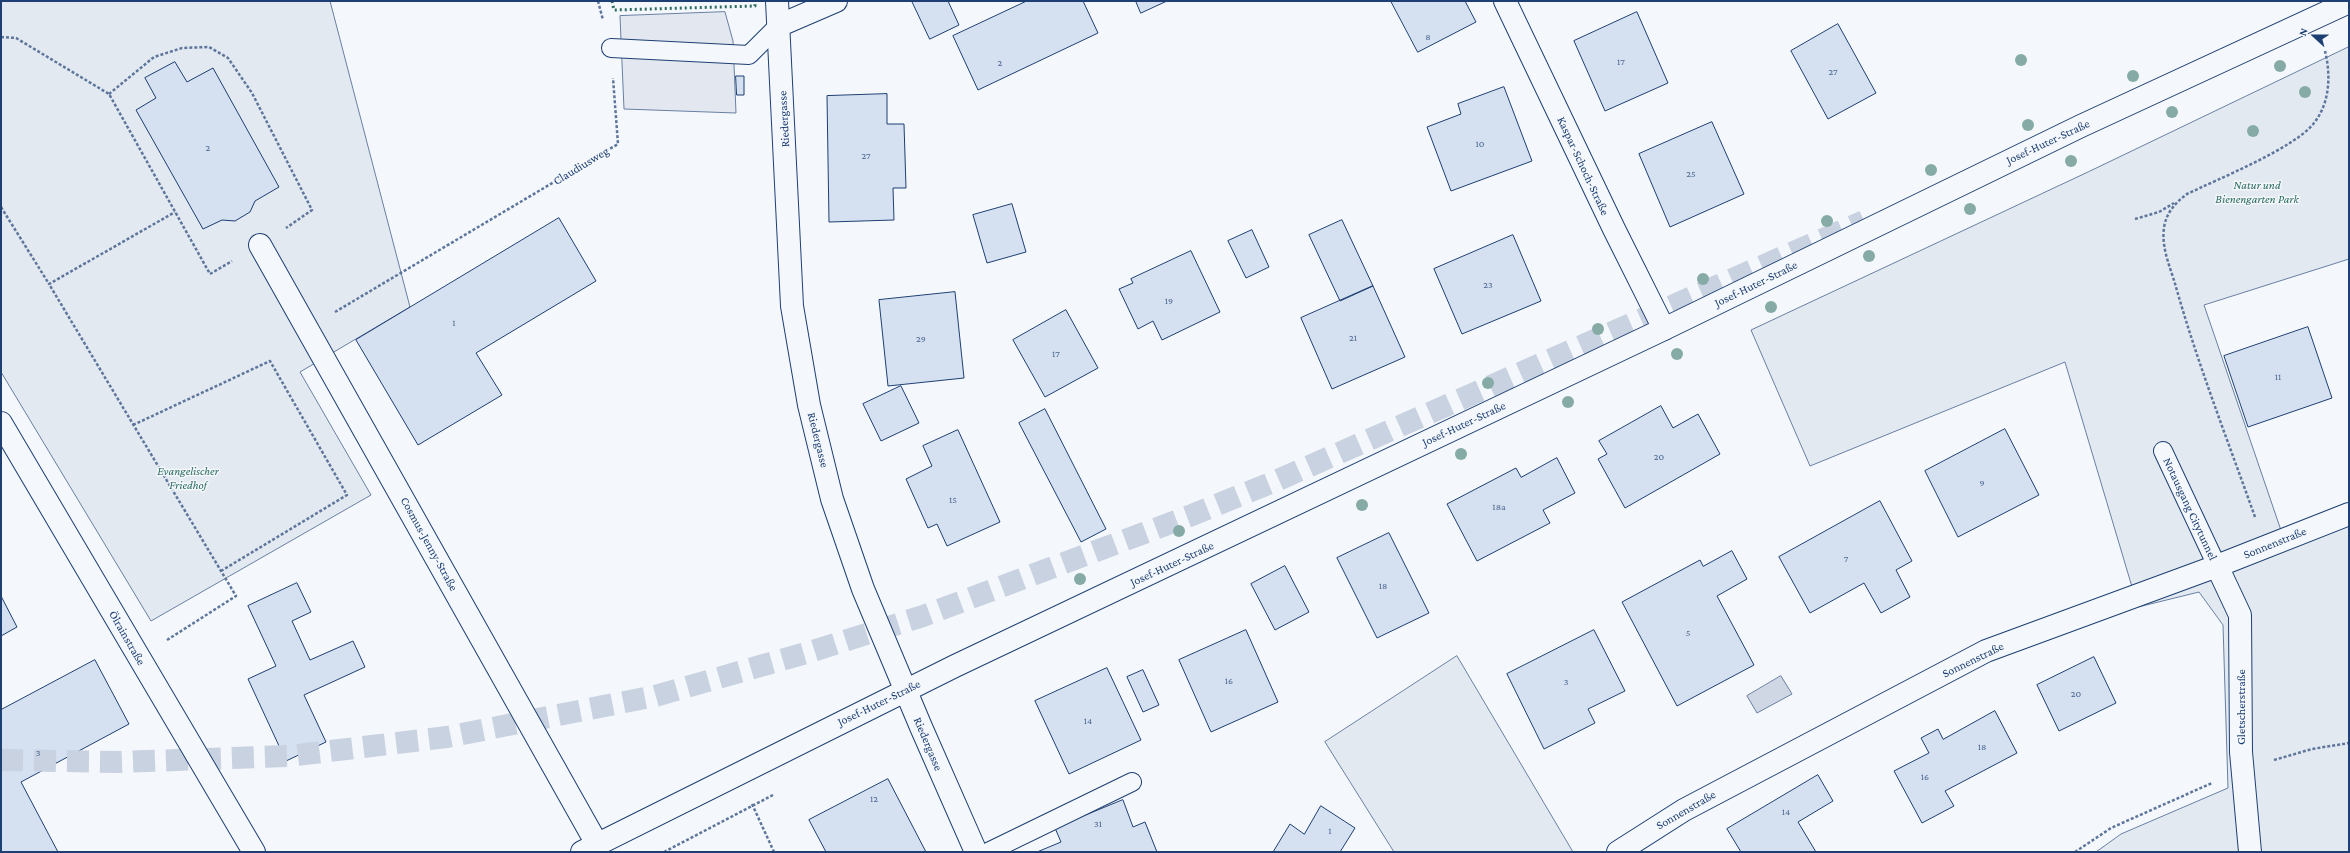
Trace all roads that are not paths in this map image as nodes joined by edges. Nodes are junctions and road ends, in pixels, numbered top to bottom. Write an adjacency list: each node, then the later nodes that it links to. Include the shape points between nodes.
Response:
1 (777, 1): 5 (street, Riedergasse)
2 (836, 1): 5 (street)
3 (1505, 1): 8 (street, Kaspar-Schoch-Straße)
4 (2349, 2): 8 (street, Josef-Huter-Straße, via 2016,157)
5 (778, 26): 6 (lane, via 749,55); 13 (street, Riedergasse, via 792,306 809,405 832,499 863,589)
6 (611, 48)
7 (260, 245): 15 (street, Cosmus-Jenny-Straße, via 308,328)
8 (1664, 329): 13 (street, Josef-Huter-Straße)
9 (1, 423): 16 (street, Ölrainstraße)
10 (2163, 451): 12 (lane, Notausgang Citytunnel)
11 (2349, 514): 12 (street, Sonnenstraße)
12 (2217, 566): 19 (street, Sonnenstraße, via 1986,652 1684,810); 20 (street, Gletscherstraße, via 2240,615 2243,770)
13 (906, 690): 15 (street, Josef-Huter-Straße); 17 (street, Riedergasse)
14 (1132, 782): 18 (lane)
15 (590, 848)
16 (254, 852)
17 (976, 852)
18 (988, 852)
19 (1618, 852)
20 (2250, 852)

